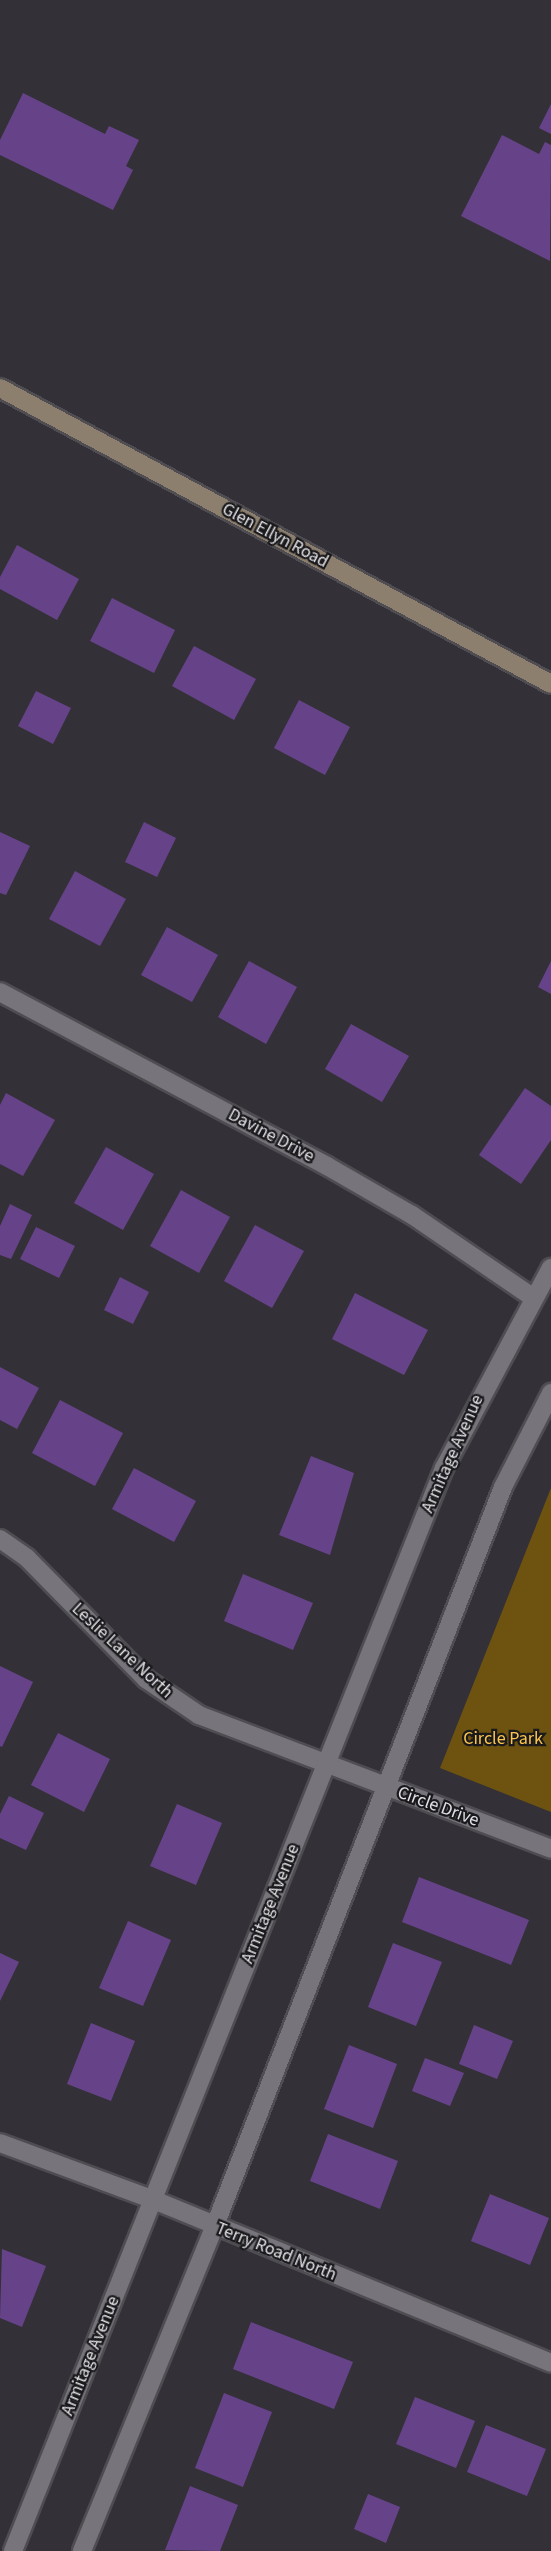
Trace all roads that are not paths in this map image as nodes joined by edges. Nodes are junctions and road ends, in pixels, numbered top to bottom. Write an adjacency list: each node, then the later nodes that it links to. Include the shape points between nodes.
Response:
1 (0, 388): 2 (street, Glen Ellyn Road)
2 (551, 684)
3 (0, 992): 5 (street, Davine Drive, via 327,1166 412,1215)
4 (551, 1268): 5 (street, Armitage Avenue)
5 (532, 1297): 8 (street, Armitage Avenue, via 444,1468)
6 (551, 1393): 9 (street, via 503,1487)
7 (0, 1539): 8 (street, Leslie Lane North, via 175,1701)
8 (326, 1765): 9 (street, Circle Drive); 12 (street, Armitage Avenue)
9 (381, 1788): 10 (street, Circle Drive, via 418,1796); 13 (street)
10 (551, 1849)
11 (0, 2143): 12 (street, Terry Road North)
12 (154, 2200): 13 (street, Terry Road North); 15 (street, Armitage Avenue)
13 (214, 2228): 14 (street, Terry Road North); 16 (street)
14 (551, 2363)
15 (13, 2551)
16 (82, 2551)

